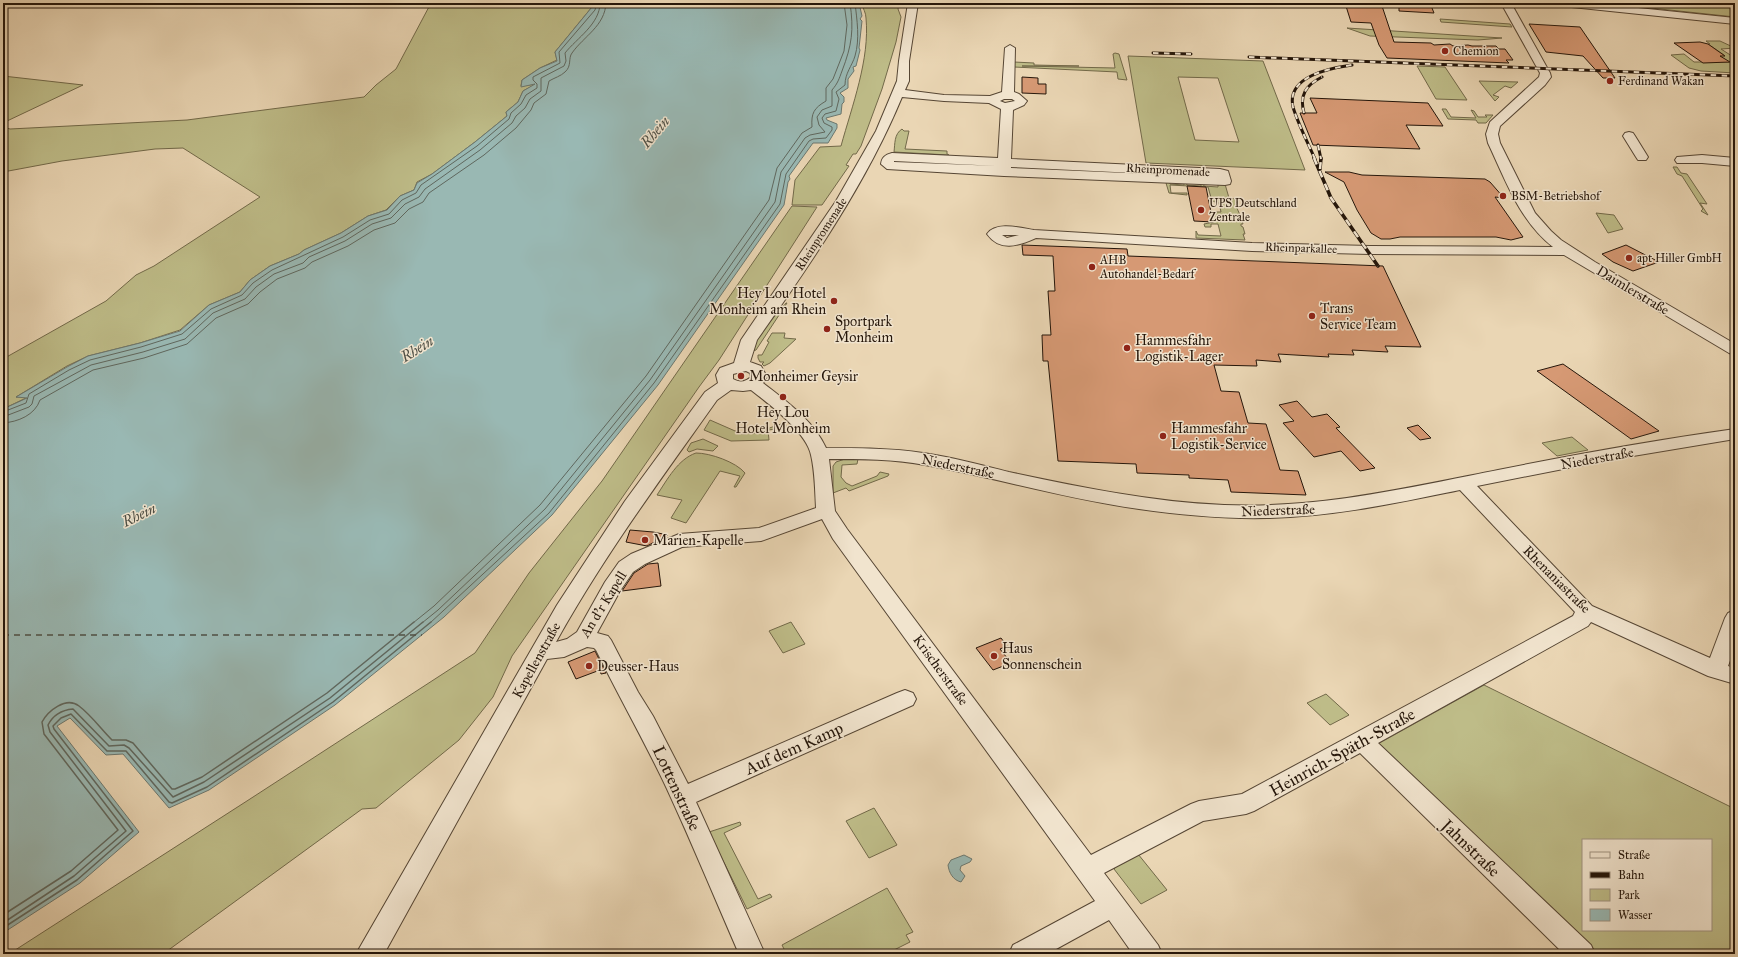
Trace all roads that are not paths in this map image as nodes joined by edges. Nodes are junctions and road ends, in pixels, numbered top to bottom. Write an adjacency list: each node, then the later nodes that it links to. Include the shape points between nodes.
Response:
1 (913, 3): 6 (street, Rheinpromenade, via 904,73)
2 (1506, 3): 13 (street, Daimlerstraße, via 1545,77 1494,125 1492,134 1521,201)
3 (1562, 3): 4 (street)
4 (1735, 21)
5 (1010, 48): 7 (street)
6 (898, 95): 7 (street, via 923,99 994,100 999,105); 18 (street, Rheinpromenade, via 882,132 843,200 749,340)
7 (1007, 101): 12 (street)
8 (1629, 136): 9 (street)
9 (1642, 156)
10 (1681, 160): 11 (street)
11 (1735, 162)
12 (1005, 167): 12 (street, Rheinpromenade, via 892,157 888,159 887,164); 12 (street, Rheinpromenade, via 1225,181 1224,174 1220,172)
13 (1536, 224): 15 (street, via 1533,243); 16 (street, Daimlerstraße)
14 (1034, 234): 15 (street, Rheinparkallee, via 1252,247)
15 (1516, 250): 16 (street, Rheinparkallee)
16 (1568, 251): 17 (street, Daimlerstraße)
17 (1735, 350)
18 (741, 366): 19 (street, via 753,368 759,373 759,377); 20 (street, via 726,371 724,378)
19 (753, 383): 20 (street, via 738,387); 22 (street, Krischerstraße, via 812,436)
20 (728, 384): 28 (street, Kapellenstraße, via 711,396 632,505)
21 (1735, 434): 23 (street, Niederstraße)
22 (820, 454): 23 (street, Niederstraße, via 875,453 919,458 1135,503 1228,512 1319,508); 24 (street, Krischerstraße)
23 (1464, 483): 25 (street, Rhenaniastraße)
24 (826, 511): 27 (street, An d'r Kapell, via 761,534 679,541 638,559 626,567 612,587); 33 (street, Krischerstraße, via 840,534)
25 (1585, 611): 29 (street, Rhenaniastraße); 31 (street, Heinrich-Späth-Straße, via 1581,621)
26 (1735, 618): 29 (street)
27 (584, 638): 28 (street, An d'r Kapell, via 578,644 553,652); 32 (street, Lottenstraße, via 601,642 604,646)
28 (541, 650): 35 (street, Kapellenstraße)
29 (1726, 673)
30 (906, 699): 32 (street, Auf dem Kamp)
31 (1362, 741): 33 (street, Heinrich-Späth-Straße, via 1246,804 1199,811); 39 (street, Jahnstraße)
32 (683, 797): 36 (street, Lottenstraße)
33 (1087, 870): 34 (street, Krischerstraße)
34 (1113, 904): 37 (street); 38 (street, Krischerstraße)
35 (369, 954)
36 (752, 954)
37 (1022, 954)
38 (1149, 954)
39 (1582, 954)

